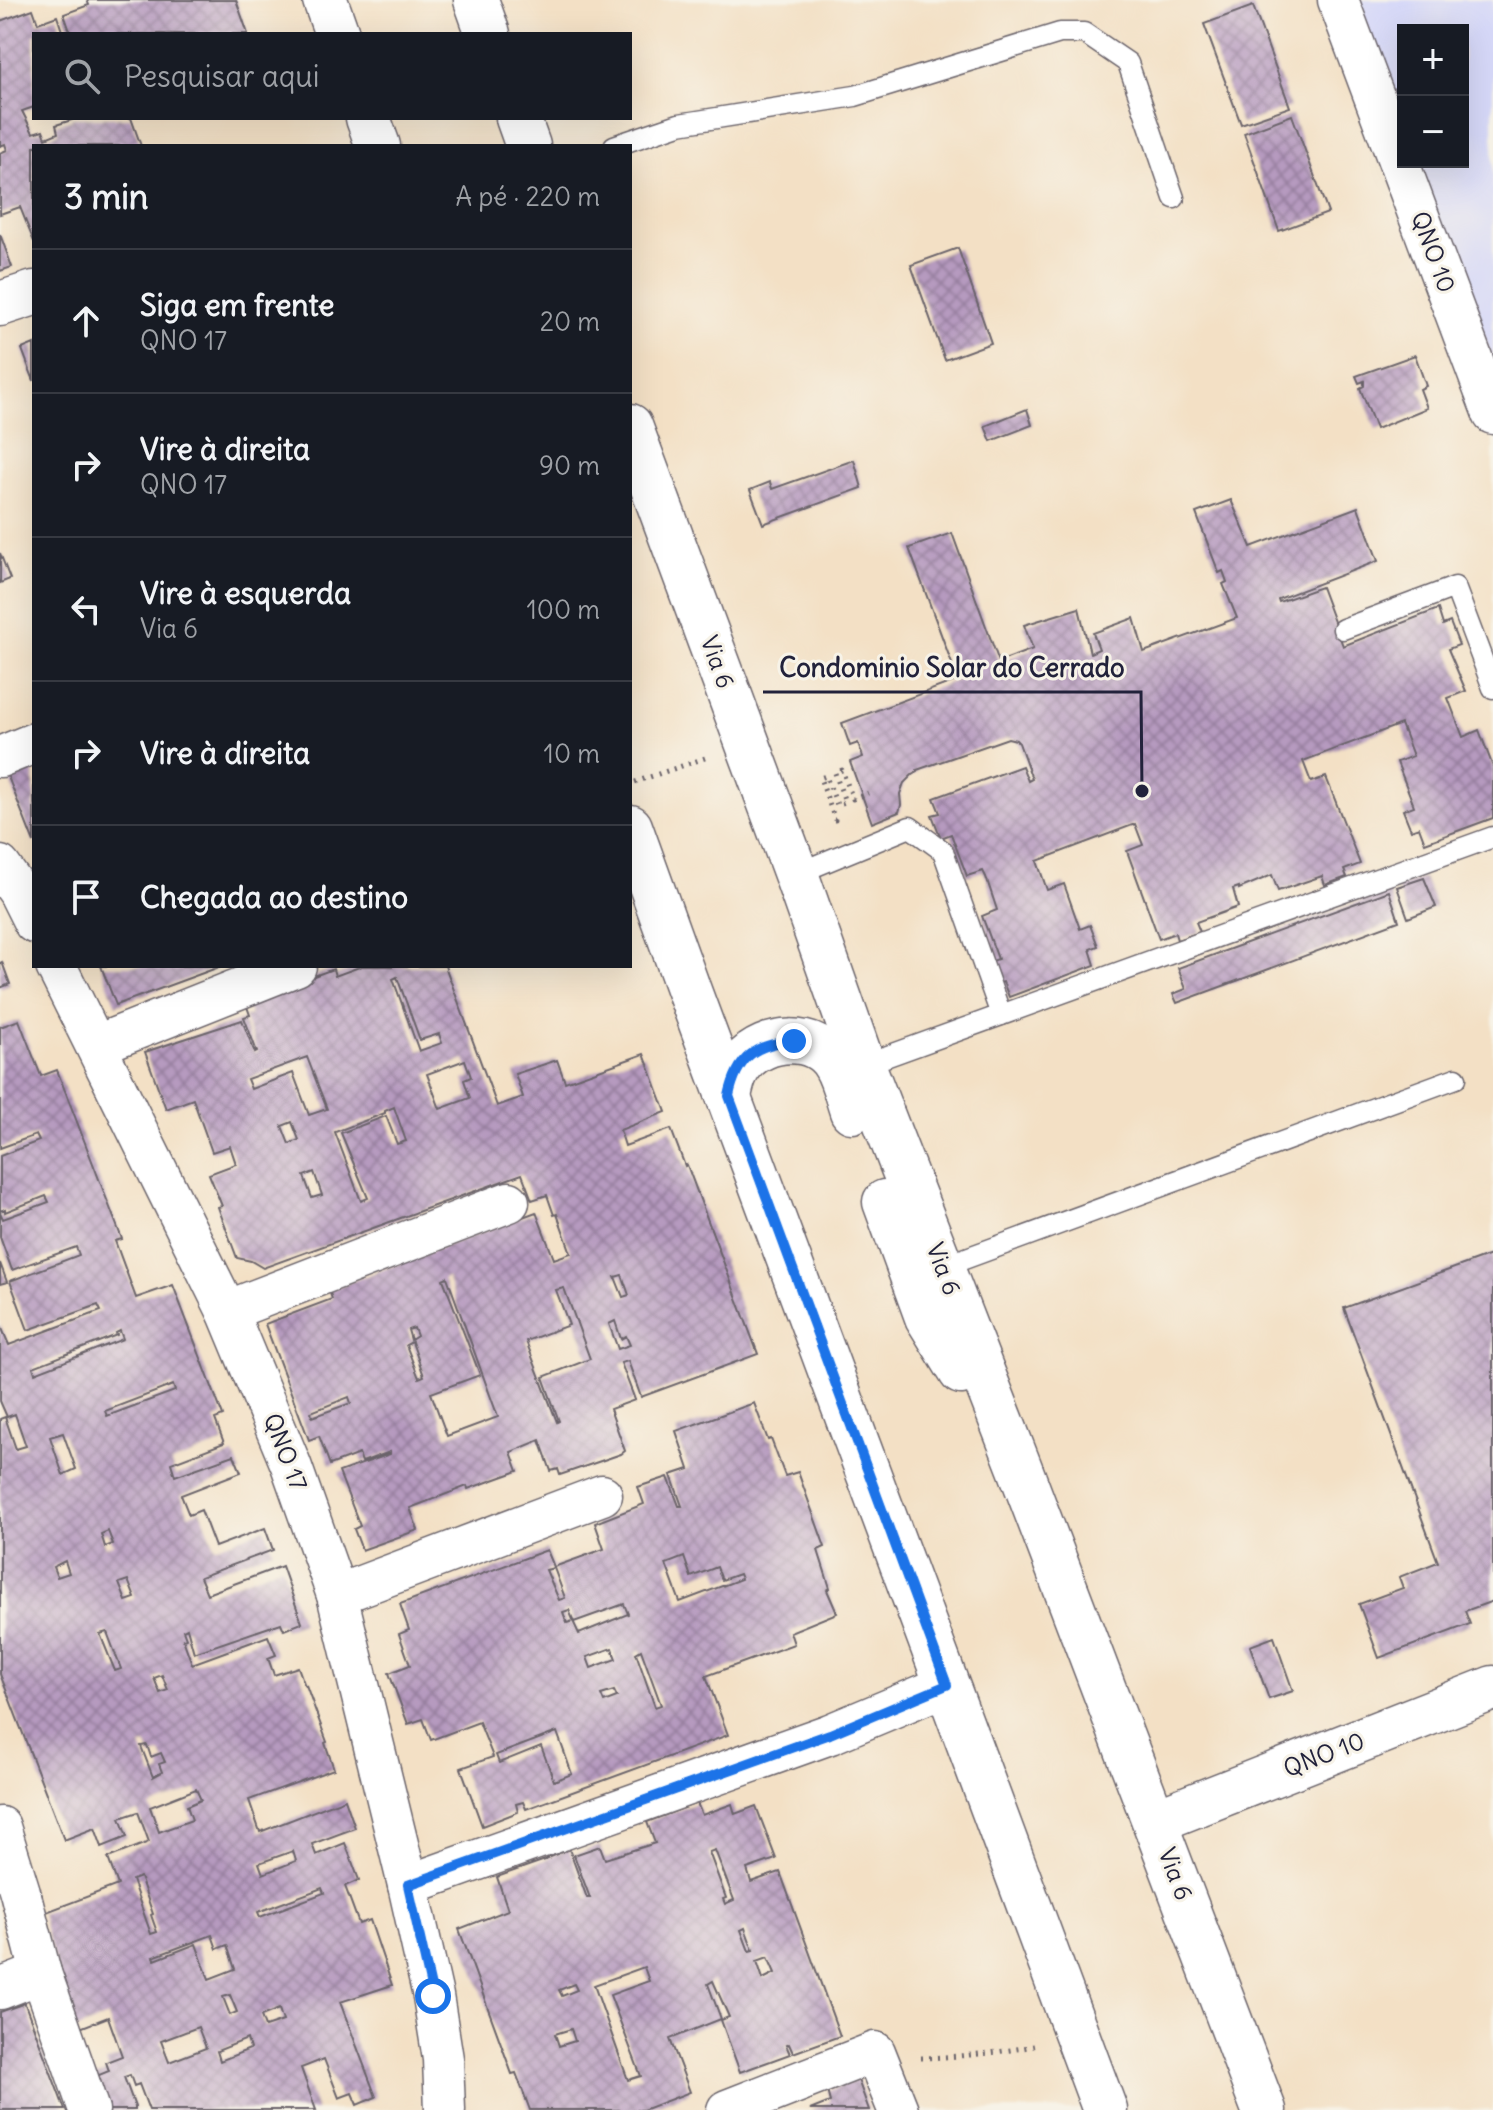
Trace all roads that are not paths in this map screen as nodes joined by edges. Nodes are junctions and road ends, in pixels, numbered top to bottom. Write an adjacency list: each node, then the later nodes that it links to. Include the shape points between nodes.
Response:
1 (325, 0): 4 (main road)
2 (476, 0): 5 (main road)
3 (1338, 0): 14 (street, QNO 10)
4 (336, 32)
5 (487, 32)
6 (369, 120): 8 (main road)
7 (519, 120): 9 (main road)
8 (377, 144)
9 (527, 144)
10 (620, 144): 11 (lane, via 679,124 855,96 1060,33 1084,33 1128,63)
11 (1174, 198)
12 (32, 294): 13 (main road)
13 (0, 304)
14 (1493, 414)
15 (632, 431): 23 (main road, Via 6)
16 (1343, 629): 17 (lane, via 1455,587)
17 (1493, 688)
18 (32, 744): 19 (street)
19 (0, 757)
20 (632, 832): 31 (main road)
21 (1493, 837): 27 (lane)
22 (0, 866): 24 (street)
23 (796, 874): 27 (lane, via 910,827 943,851); 29 (main road, Via 6)
24 (32, 919)
25 (57, 968): 28 (street, QNO 17)
26 (291, 968): 28 (street)
27 (1001, 1015): 29 (lane)
28 (97, 1045): 34 (street, QNO 17)
29 (863, 1065): 33 (main road, Via 6)
30 (1456, 1078): 33 (lane)
31 (729, 1096): 35 (main road, via 744,1060 779,1042 809,1045 835,1063 927,1317); 38 (main road)
32 (509, 1202): 34 (street)
33 (942, 1267): 35 (main road, Via 6)
34 (227, 1311): 37 (street, QNO 17, via 291,1465)
35 (1019, 1466): 40 (main road, Via 6)
36 (602, 1495): 37 (street)
37 (337, 1595): 42 (street, QNO 17)
38 (947, 1685): 42 (street, via 830,1734); 49 (main road)
39 (1493, 1688): 40 (main road, QNO 10)
40 (1155, 1821): 50 (main road, Via 6)
41 (0, 1827): 43 (street)
42 (408, 1885): 46 (street, QNO 17, via 438,2028)
43 (41, 1973): 44 (street); 45 (street)
44 (0, 1989)
45 (89, 2110)
46 (445, 2110)
47 (727, 2110): 48 (street, via 875,2052)
48 (898, 2110)
49 (1105, 2110)
50 (1264, 2110)

